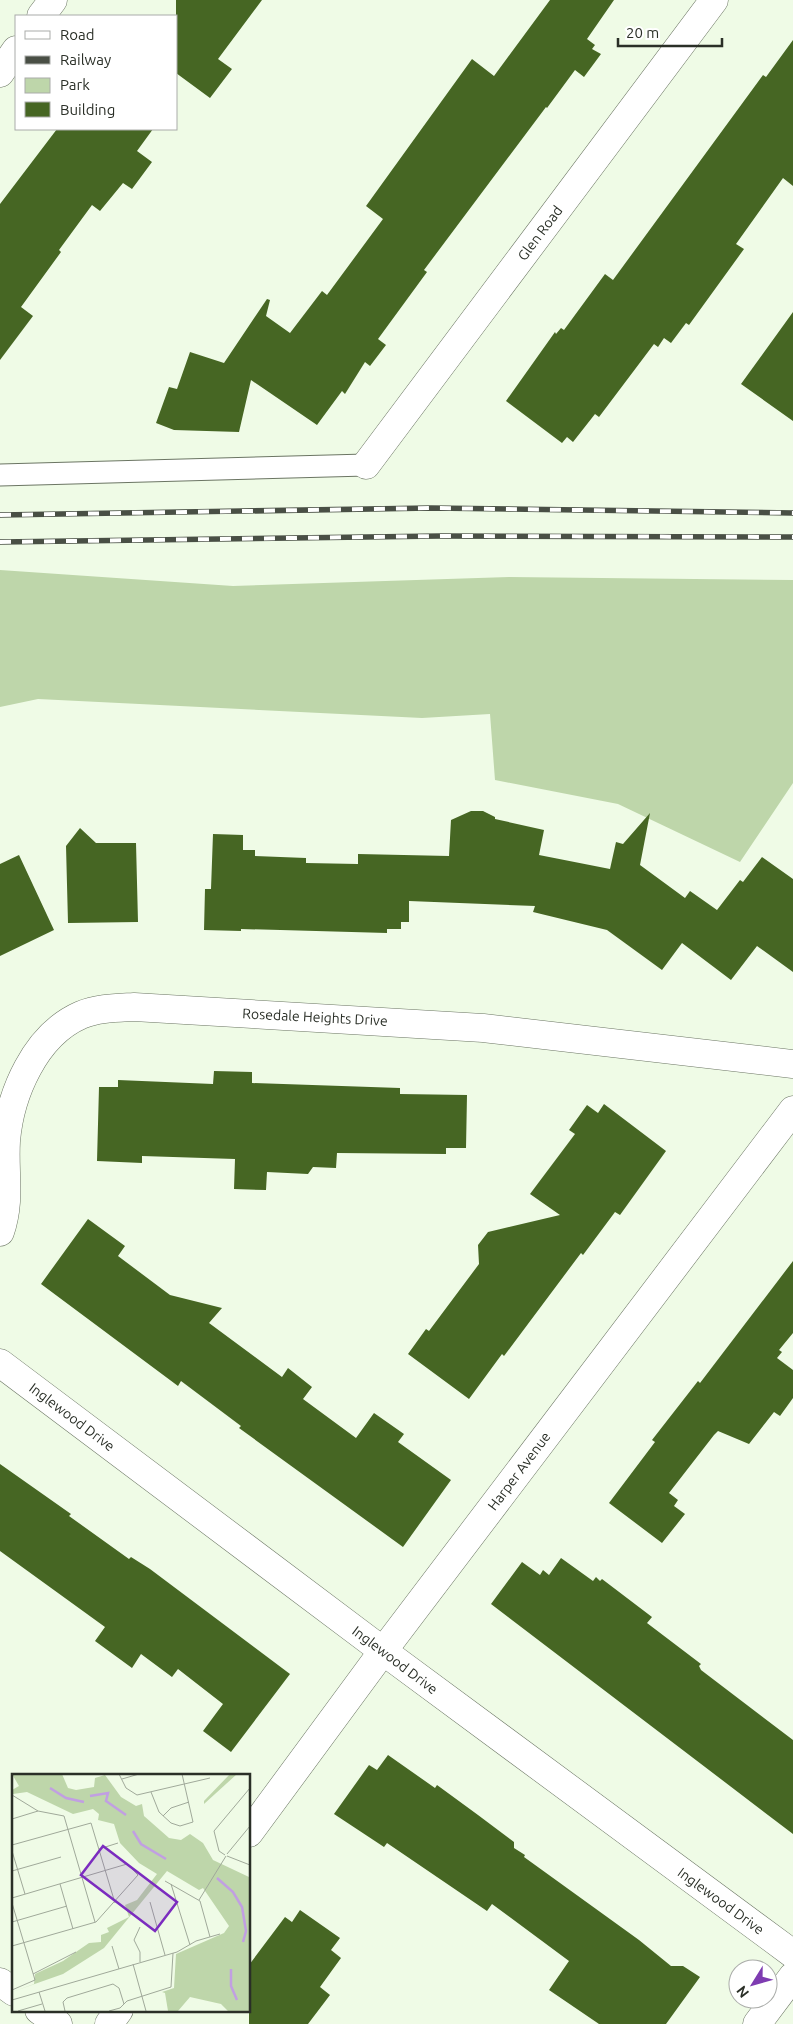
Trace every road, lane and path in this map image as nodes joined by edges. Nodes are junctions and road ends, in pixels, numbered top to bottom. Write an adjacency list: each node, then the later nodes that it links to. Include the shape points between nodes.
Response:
1 (53, 0): 3 (street)
2 (714, 0): 6 (street, Glen Road)
3 (42, 15)
4 (15, 51): 5 (street)
5 (0, 73)
6 (366, 465): 7 (lane)
7 (0, 475)
8 (793, 1064): 10 (street, Rosedale Heights Drive, via 483,1028 144,1007 105,1008 81,1015 47,1038 22,1081 11,1113 6,1142 8,1196)
9 (793, 1110): 12 (street, Harper Avenue)
10 (0, 1232)
11 (0, 1363): 12 (street, Inglewood Drive)
12 (382, 1651): 13 (street, Harper Avenue); 14 (street, Inglewood Drive)
13 (250, 1833)
14 (793, 1954)
15 (793, 1976): 22 (street)
16 (0, 1982): 17 (street)
17 (12, 1991)
18 (42, 2012): 20 (street)
19 (118, 2012): 21 (street)
20 (58, 2024)
21 (109, 2024)
22 (757, 2024)

